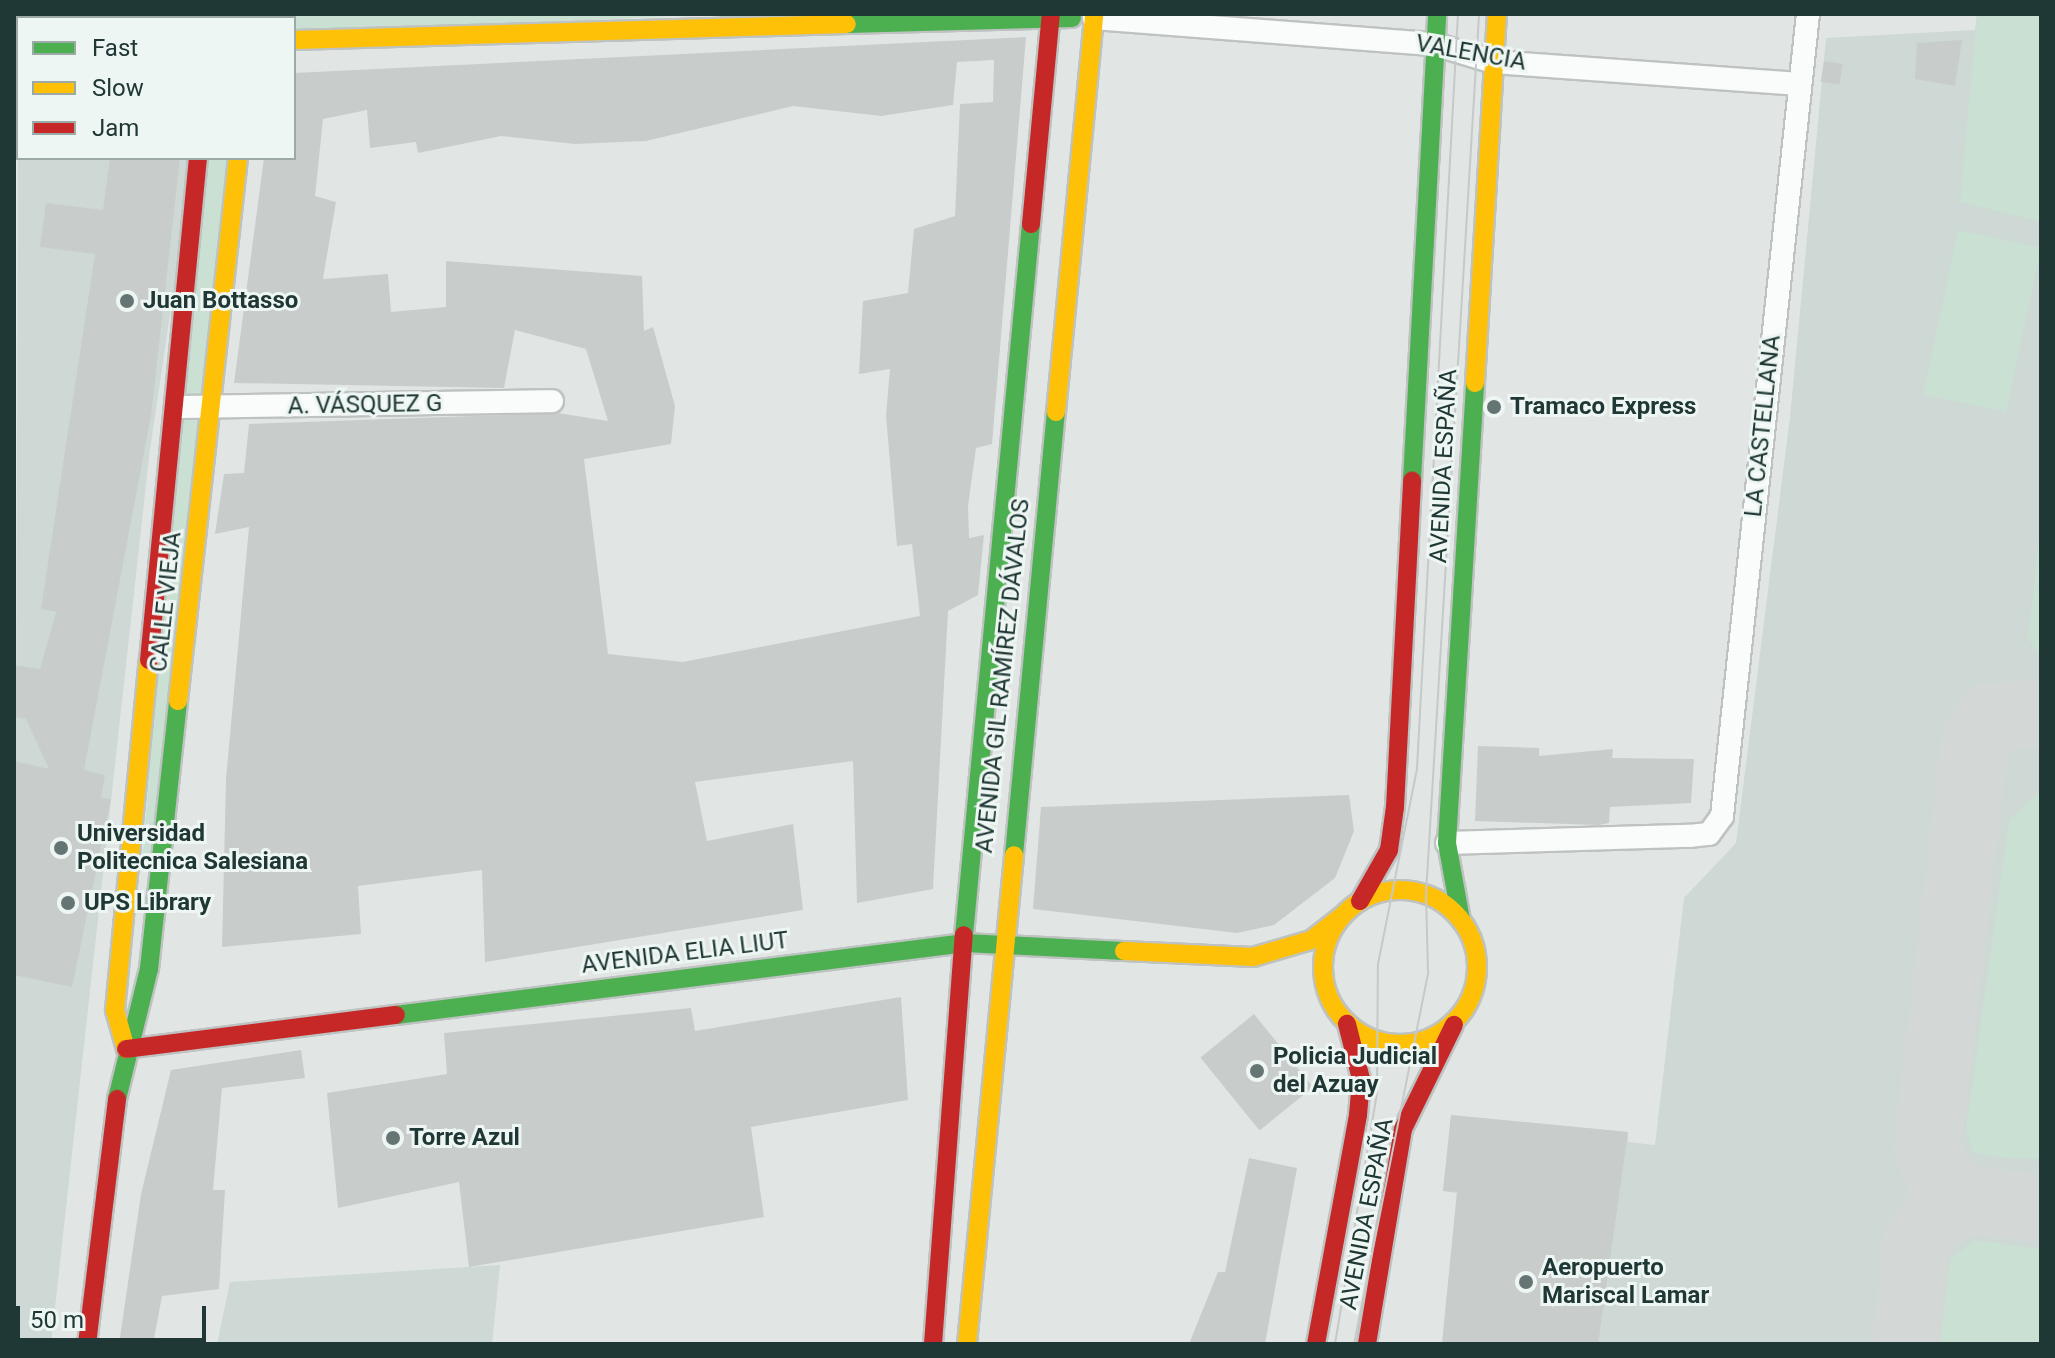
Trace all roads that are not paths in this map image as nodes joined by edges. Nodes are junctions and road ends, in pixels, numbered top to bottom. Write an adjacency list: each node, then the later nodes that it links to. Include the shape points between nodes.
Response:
1 (1437, 14): 8 (main road, AVENIDA ESPAÑA)
2 (1497, 14): 9 (main road, AVENIDA ESPAÑA)
3 (1808, 14): 10 (street, LA CASTELLANA)
4 (1092, 15): 5 (main road); 8 (street, VALENCIA); 25 (main road, AVENIDA GIL RAMÍREZ DÁVALOS)
5 (1051, 16): 6 (main road); 24 (main road, AVENIDA GIL RAMÍREZ DÁVALOS)
6 (710, 21): 7 (main road)
7 (296, 40)
8 (1434, 44): 9 (street, VALENCIA); 21 (main road, AVENIDA ESPAÑA, via 1395,807 1389,850)
9 (1494, 62): 10 (street, VALENCIA); 20 (main road, AVENIDA ESPAÑA)
10 (1799, 84): 20 (street, LA CASTELLANA, via 1722,816 1709,834)
11 (198, 160): 14 (main road, CALLE VIEJA)
12 (238, 160): 15 (main road, CALLE VIEJA)
13 (552, 401): 15 (street, A. VÁSQUEZ G)
14 (177, 407): 15 (street, A. VÁSQUEZ G); 16 (main road, CALLE VIEJA)
15 (212, 408): 17 (main road, CALLE VIEJA)
16 (163, 533): 17 (street); 18 (main road, CALLE VIEJA)
17 (197, 536): 19 (main road, CALLE VIEJA)
18 (145, 694): 19 (street); 30 (main road, CALLE VIEJA, via 115,1010)
19 (179, 695): 30 (main road, CALLE VIEJA, via 149,969)
20 (1447, 843): 23 (main road, AVENIDA ESPAÑA)
21 (1360, 901): 22 (main road); 23 (main road, via 1397,889 1426,894)
22 (1342, 916): 26 (main road, AVENIDA ELIA LIUT, via 1311,940); 27 (main road, via 1323,960)
23 (1461, 920): 28 (main road, via 1477,964)
24 (965, 943): 25 (main road, AVENIDA ELIA LIUT); 30 (main road, AVENIDA ELIA LIUT); 32 (main road, AVENIDA GIL RAMÍREZ DÁVALOS)
25 (1002, 943): 26 (main road, AVENIDA ELIA LIUT); 33 (main road, AVENIDA GIL RAMÍREZ DÁVALOS)
26 (1253, 957): 27 (main road, AVENIDA ELIA LIUT, via 1298,972)
27 (1333, 1006): 29 (main road)
28 (1464, 1010): 29 (main road, via 1411,1045 1377,1041); 35 (main road, AVENIDA ESPAÑA, via 1437,1051 1403,1129)
29 (1347, 1024): 34 (main road, AVENIDA ESPAÑA, via 1361,1079 1358,1115)
30 (126, 1049): 31 (main road, CALLE VIEJA)
31 (87, 1344)
32 (933, 1344)
33 (967, 1344)
34 (1316, 1344)
35 (1367, 1344)

